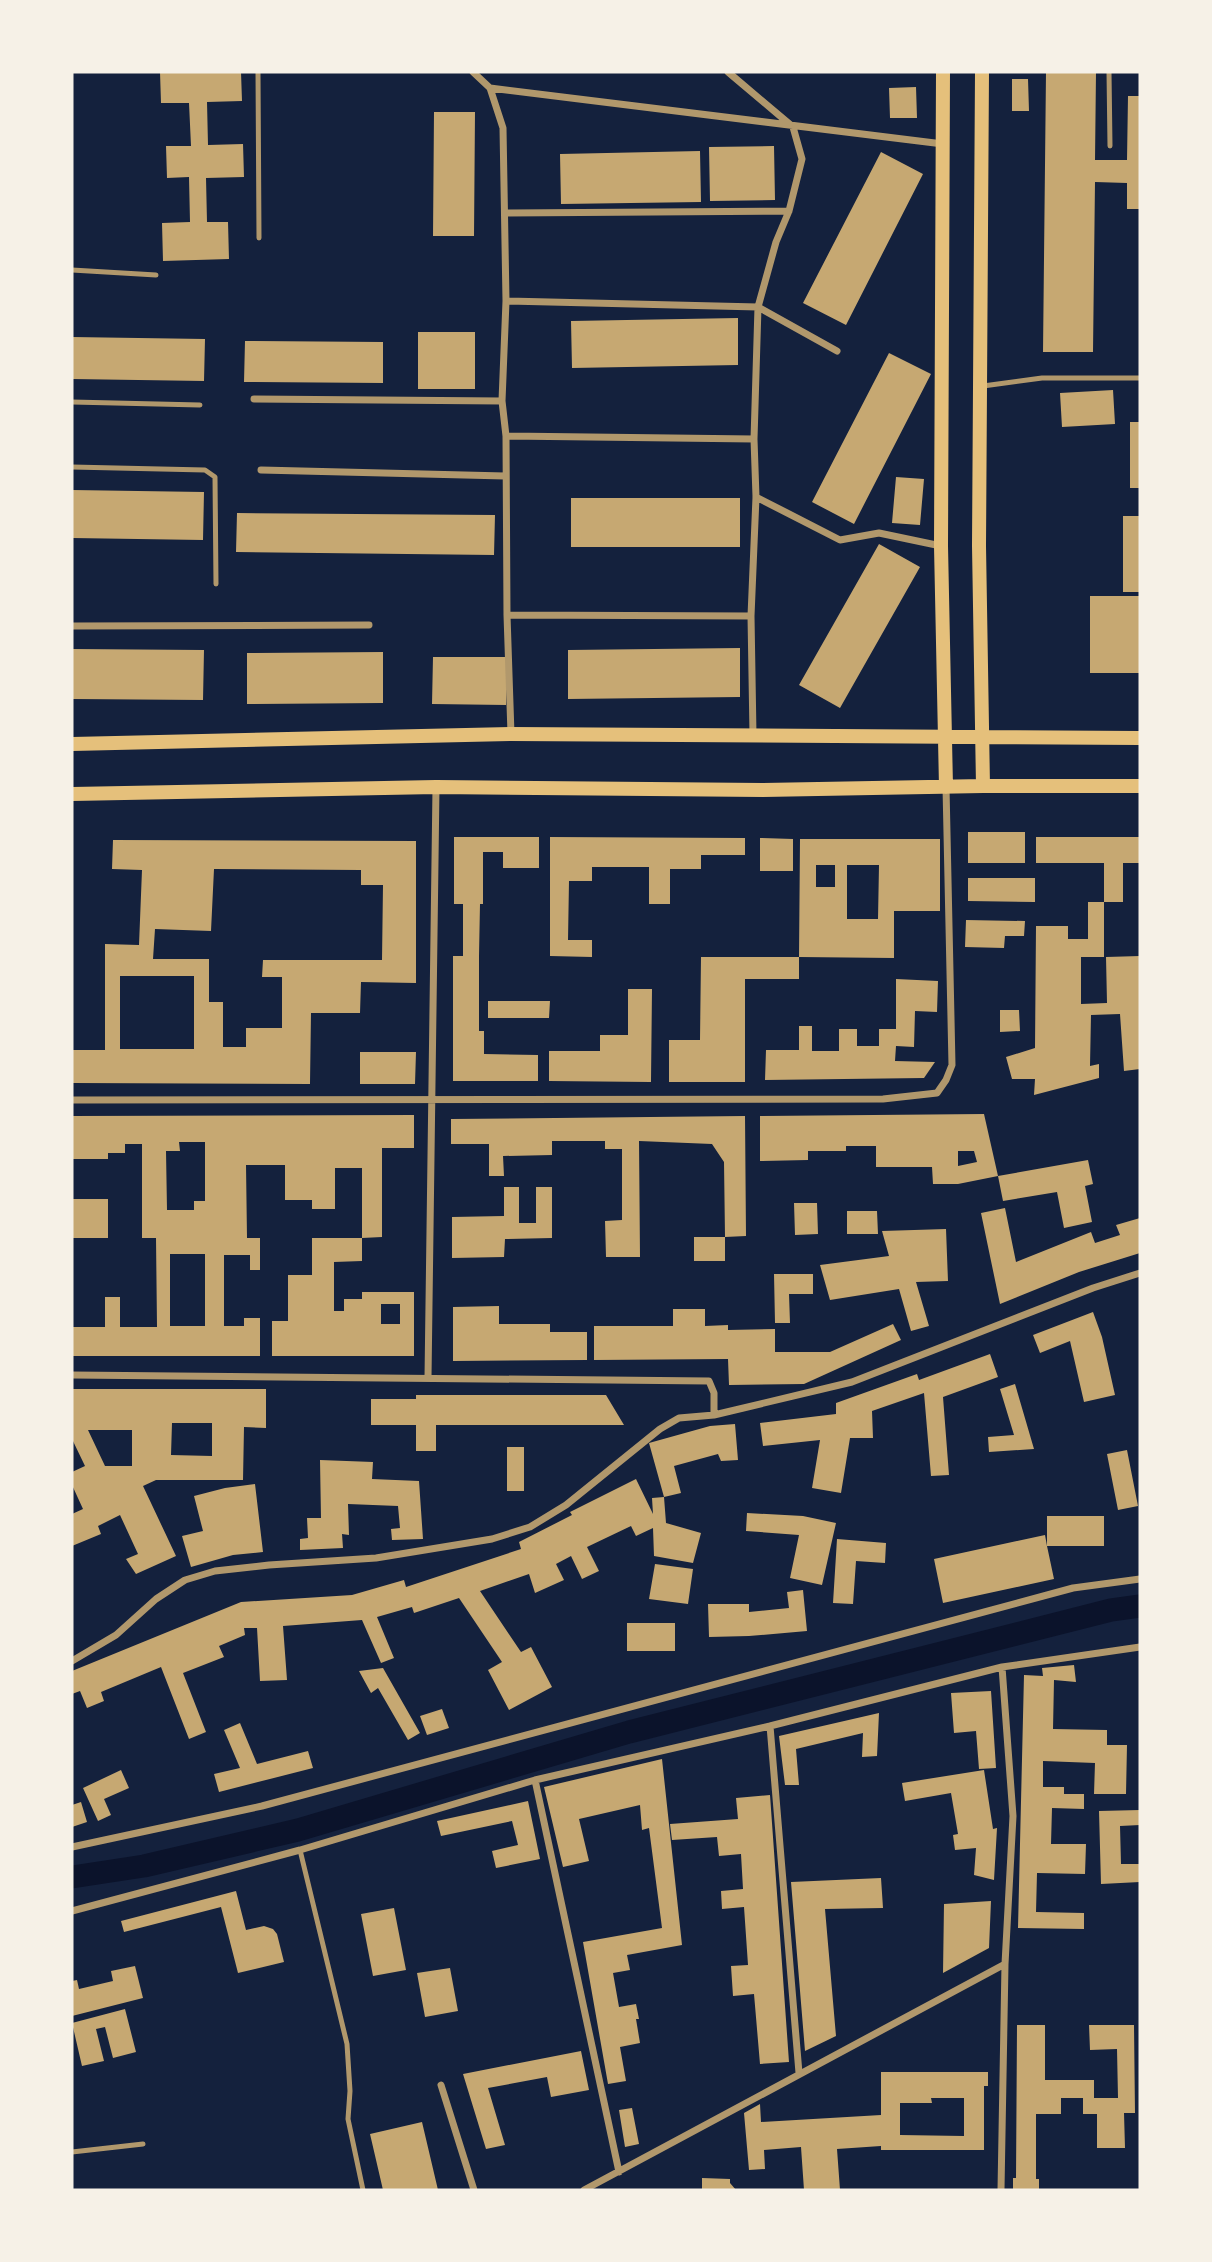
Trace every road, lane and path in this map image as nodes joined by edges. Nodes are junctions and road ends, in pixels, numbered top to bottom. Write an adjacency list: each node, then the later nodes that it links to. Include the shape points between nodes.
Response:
1 (258, 72): 13 (lane)
2 (473, 72): 7 (street)
3 (728, 72): 8 (street)
4 (943, 72): 9 (main road)
5 (982, 72): 20 (main road)
6 (1109, 72): 10 (lane)
7 (490, 88): 8 (street); 12 (street, via 503,128)
8 (793, 127): 9 (street); 11 (street, via 802,159)
9 (943, 144): 31 (main road)
10 (1110, 146)
11 (789, 211): 12 (street); 17 (street, via 775,242)
12 (505, 212): 16 (street)
13 (259, 239)
14 (72, 270): 15 (lane)
15 (156, 275)
16 (506, 302): 17 (street); 22 (street)
17 (758, 307): 18 (street); 26 (street)
18 (838, 351)
19 (1140, 378): 20 (lane, via 1042,378)
20 (980, 386): 40 (main road)
21 (254, 399): 22 (street)
22 (502, 401): 25 (street)
23 (72, 402): 24 (lane)
24 (200, 405)
25 (506, 436): 26 (street); 29 (street)
26 (754, 439): 30 (street)
27 (72, 467): 32 (lane, via 205,470 215,477)
28 (261, 470): 29 (street)
29 (505, 475): 33 (street)
30 (756, 496): 31 (street, via 840,540 879,533); 34 (street)
31 (941, 546): 39 (main road)
32 (216, 584)
33 (507, 615): 34 (street); 37 (street)
34 (751, 616): 38 (street)
35 (369, 625): 36 (street)
36 (72, 626)
37 (511, 734): 38 (main road); 42 (main road)
38 (753, 735): 39 (main road)
39 (945, 736): 40 (main road); 46 (main road)
40 (982, 736): 41 (main road); 43 (main road)
41 (1140, 738)
42 (72, 744)
43 (983, 786): 44 (main road); 46 (main road)
44 (1140, 786)
45 (436, 787): 46 (main road); 47 (main road); 49 (street)
46 (946, 787): 49 (street, via 952,1065 937,1093 883,1099)
47 (72, 794)
48 (72, 1100): 49 (street)
49 (433, 1100): 52 (street)
50 (1140, 1273): 53 (street, via 852,1382)
51 (72, 1375): 52 (street)
52 (429, 1378): 53 (street, via 709,1381)
53 (714, 1415): 56 (street, via 679,1418 660,1429 566,1506 530,1527 492,1539 376,1558 215,1571 185,1580 116,1635)
54 (1140, 1579): 60 (street, via 1073,1588 262,1806)
55 (1140, 1647): 57 (street)
56 (72, 1661)
57 (1002, 1667): 58 (street); 63 (street, via 1013,1816)
58 (770, 1726): 59 (street); 64 (street)
59 (535, 1780): 61 (street); 68 (street)
60 (72, 1847)
61 (300, 1850): 62 (street); 69 (lane, via 347,2044 348,2119)
62 (72, 1911)
63 (1005, 1964): 64 (street); 72 (street)
64 (799, 2073): 68 (street)
65 (442, 2085): 70 (street)
66 (144, 2144): 67 (lane)
67 (72, 2152)
68 (619, 2172): 71 (street)
69 (363, 2190)
70 (474, 2190)
71 (584, 2190)
72 (1001, 2190)

